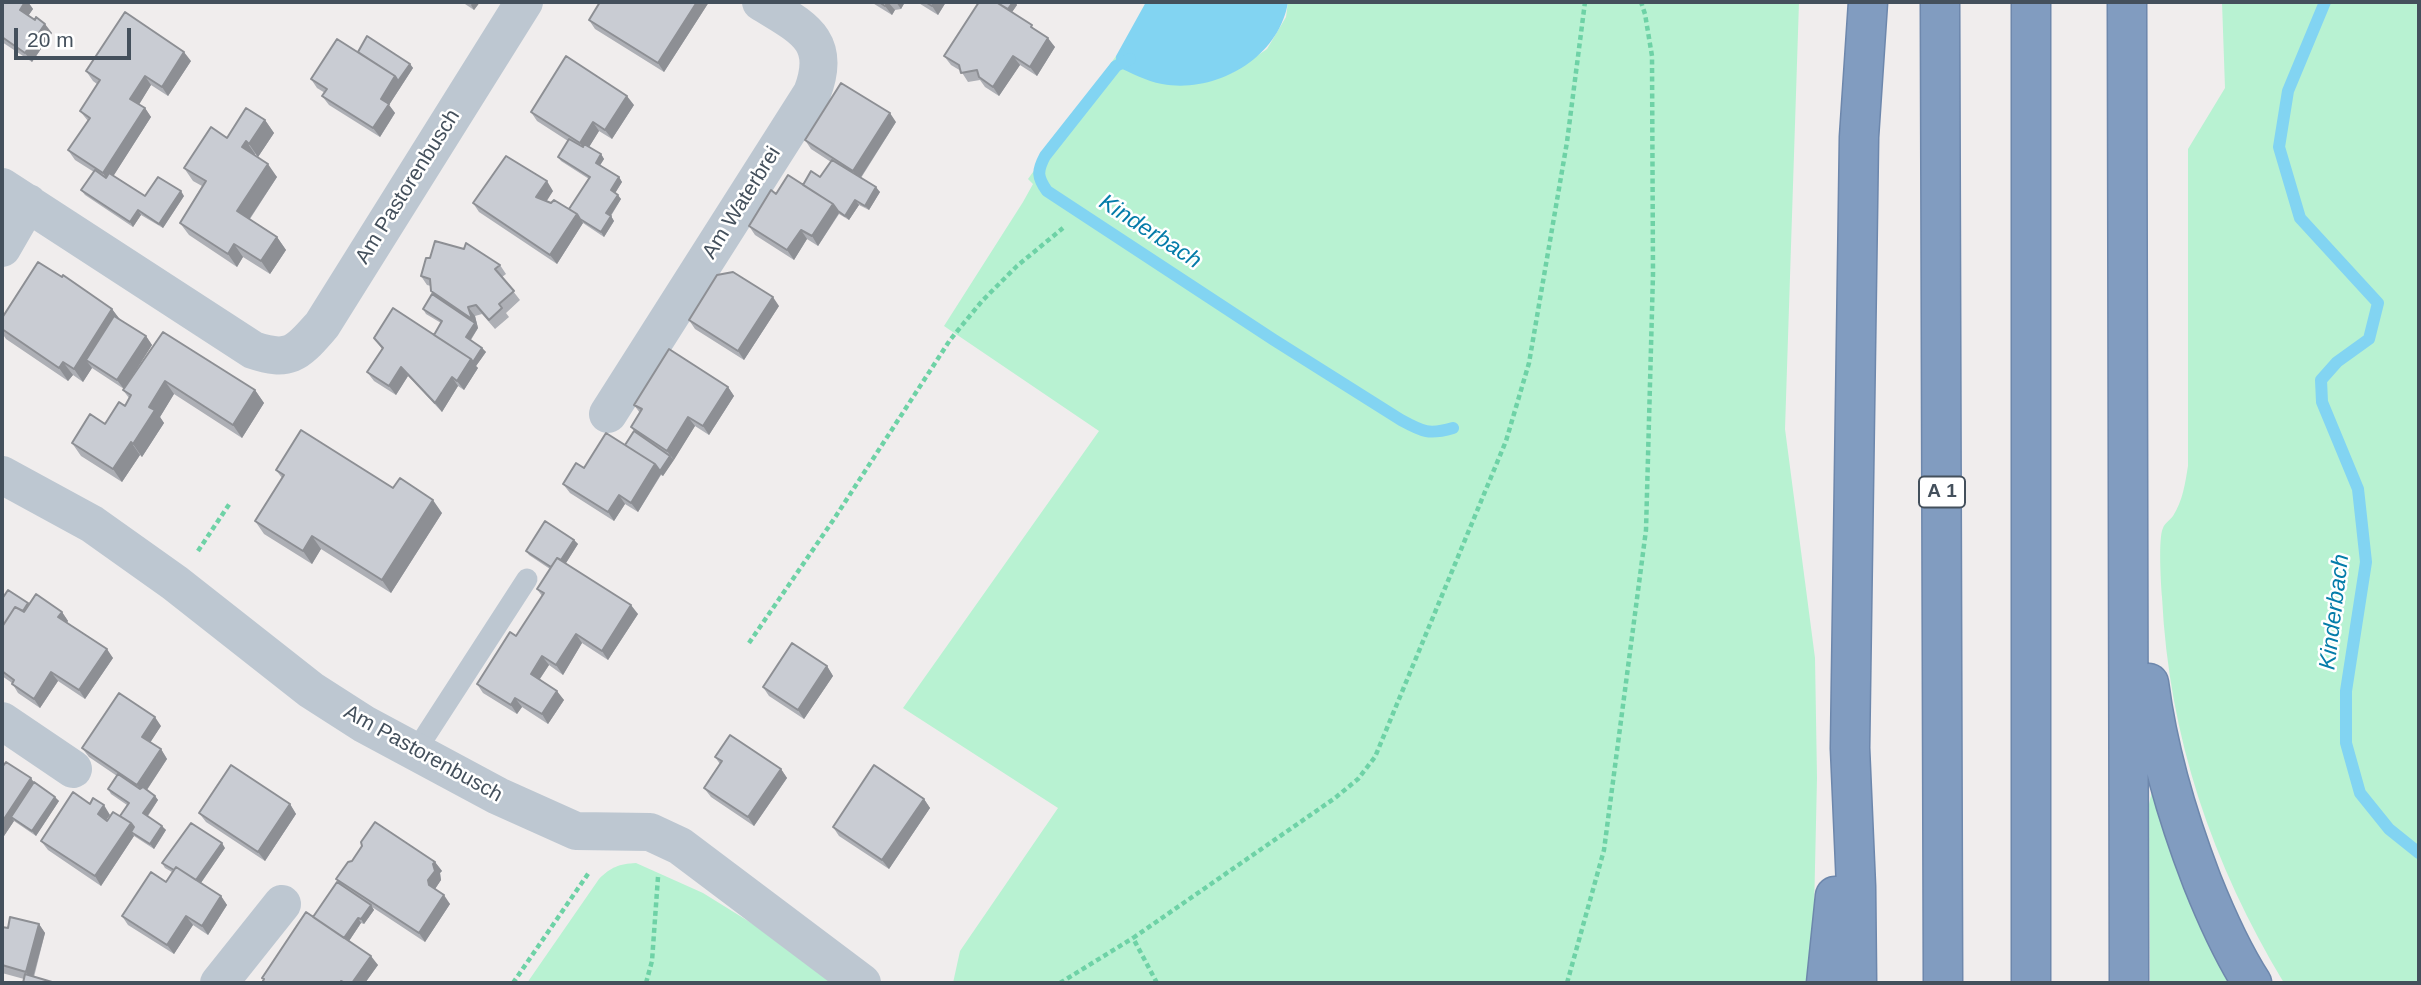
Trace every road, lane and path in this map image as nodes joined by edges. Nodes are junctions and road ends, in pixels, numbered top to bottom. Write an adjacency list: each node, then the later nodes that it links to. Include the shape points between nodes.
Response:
1 (524, 2): 9 (street, Am Pastorenbusch, via 322,325 291,354 274,357 253,350)
2 (761, 2): 12 (street, Am Waterbrei, via 809,35 819,53 819,75 812,93)
3 (1585, 2): 26 (path, via 1565,155 1529,363 1506,441 1375,757 1335,798)
4 (1641, 2): 33 (path, via 1652,56 1653,274 1646,530 1604,850)
5 (1868, 2): 20 (highway, via 1859,151)
6 (1940, 2): 36 (highway, A 1)
7 (2032, 2): 37 (highway)
8 (2127, 2): 13 (highway)
9 (15, 195): 11 (street, Am Pastorenbusch)
10 (1063, 228): 18 (path, via 1008,275 950,341)
11 (2, 248)
12 (608, 414)
13 (2129, 422): 38 (highway); 39 (highway, via 2147,587 2148,672 2155,730 2185,837 2216,915)
14 (2, 475): 17 (street, Am Pastorenbusch, via 93,524)
15 (230, 503): 17 (path)
16 (527, 579): 21 (lane)
17 (175, 583): 21 (street, Am Pastorenbusch, via 311,690)
18 (749, 643)
19 (2, 721): 22 (street)
20 (1850, 748): 34 (highway); 35 (highway)
21 (415, 752): 23 (street, Am Pastorenbusch, via 576,831)
22 (73, 769)
23 (620, 831): 24 (street, Am Pastorenbusch, via 650,832); 28 (path)
24 (663, 838): 29 (path); 30 (street, Am Pastorenbusch, via 680,846)
25 (282, 904): 27 (street)
26 (1133, 937): 31 (path); 32 (path)
27 (219, 983)
28 (513, 983)
29 (646, 983)
30 (862, 983)
31 (1060, 983)
32 (1157, 983)
33 (1567, 983)
34 (1826, 983)
35 (1857, 983)
36 (1943, 983)
37 (2031, 983)
38 (2129, 983)
39 (2252, 983)

